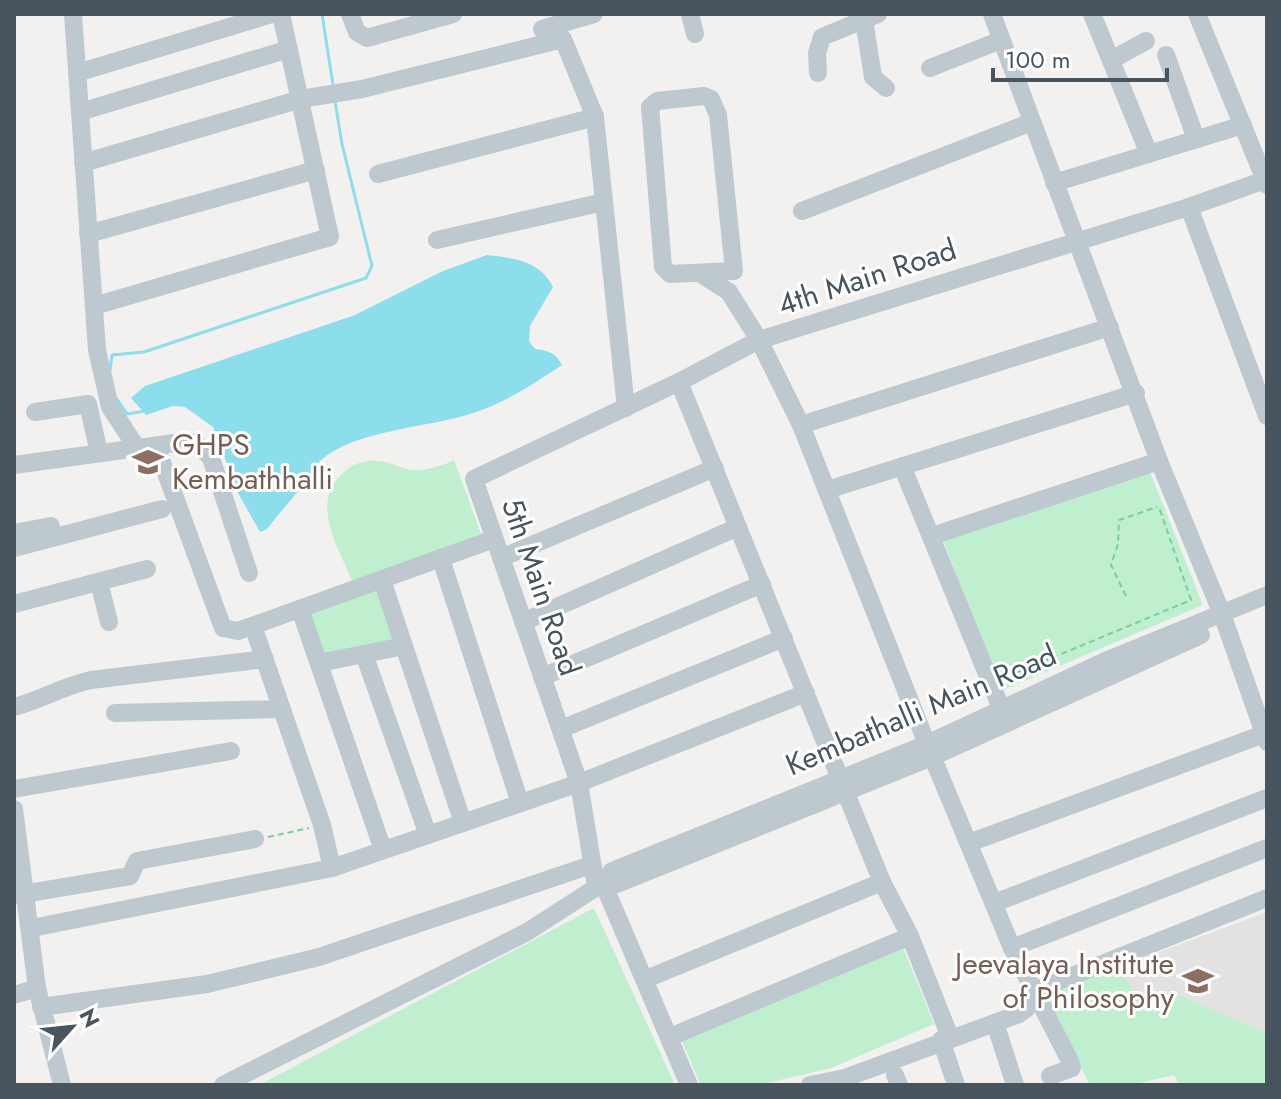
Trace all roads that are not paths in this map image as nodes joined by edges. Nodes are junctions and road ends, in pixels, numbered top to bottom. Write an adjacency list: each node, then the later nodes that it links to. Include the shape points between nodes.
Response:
1 (74, 14): 21 (street)
2 (272, 14): 21 (street)
3 (281, 14): 17 (street)
4 (350, 14): 12 (street, via 357,32 367,38)
5 (453, 14): 12 (street)
6 (594, 14): 13 (street)
7 (690, 14): 14 (street)
8 (992, 14): 15 (street)
9 (1092, 14): 19 (street)
10 (1197, 14): 28 (street)
11 (868, 16): 22 (street, via 822,37); 23 (street, via 873,77)
12 (426, 18)
13 (542, 28): 24 (street, via 362,89); 26 (street, via 566,41)
14 (695, 34)
15 (1001, 40): 20 (street); 27 (street)
16 (1146, 41): 19 (street)
17 (289, 49): 24 (street); 25 (street)
18 (1166, 55): 29 (street)
19 (1111, 60): 30 (street)
20 (930, 68)
21 (77, 73): 25 (street)
22 (818, 73)
23 (886, 88)
24 (301, 99): 31 (street); 32 (street)
25 (80, 112): 31 (street)
26 (595, 117): 33 (street); 36 (street)
27 (1032, 122): 35 (street); 38 (street)
28 (1243, 125): 29 (street); 34 (street)
29 (1196, 139): 30 (street)
30 (1149, 154): 35 (street)
31 (83, 163): 39 (street)
32 (316, 170): 39 (street); 43 (street, via 330,237)
33 (378, 174)
34 (1266, 182): 37 (street, 4th Main Road)
35 (1054, 183): 40 (street)
36 (604, 202): 41 (street); 48 (street)
37 (1189, 207): 40 (street, 4th Main Road); 50 (street)
38 (802, 211)
39 (88, 234): 43 (street)
40 (1077, 239): 44 (street); 45 (street, 4th Main Road)
41 (437, 240)
42 (701, 274): 42 (street, via 670,274 663,267 650,107 657,101 704,96 716,108 734,269); 45 (street, via 729,292)
43 (94, 306): 52 (street, via 110,407)
44 (1110, 327): 47 (street); 51 (street)
45 (759, 340): 46 (street, 4th Main Road); 51 (street)
46 (679, 382): 48 (street, 5th Main Road); 57 (street)
47 (1136, 393): 54 (street); 56 (street)
48 (626, 408): 64 (street, 5th Main Road, via 474,479)
49 (35, 412): 53 (street, via 88,404)
50 (1267, 416)
51 (801, 425): 58 (street)
52 (147, 447): 53 (street); 69 (street, via 182,442 206,449); 80 (street, via 223,628)
53 (99, 453): 55 (street)
54 (1159, 461): 63 (street); 77 (street, via 1167,504)
55 (14, 465)
56 (902, 466): 58 (street); 63 (street)
57 (715, 468): 61 (street); 66 (street)
58 (827, 490): 94 (street)
59 (162, 509): 65 (street)
60 (51, 526): 62 (street)
61 (738, 527): 72 (street); 79 (street)
62 (14, 533)
63 (932, 536): 89 (street)
64 (494, 539): 66 (street, 5th Main Road); 67 (street)
65 (14, 548)
66 (501, 558): 79 (street, 5th Main Road)
67 (441, 559): 70 (street); 100 (street)
68 (147, 569): 71 (street)
69 (249, 573)
70 (382, 580): 76 (street); 82 (street)
71 (99, 582): 74 (street); 78 (street)
72 (762, 584): 81 (street); 86 (street)
73 (1267, 595): 77 (street, Kembathalli Main Road)
74 (14, 604)
75 (1267, 608): 77 (street, Kembathalli Main Road)
76 (300, 609): 80 (street); 85 (street)
77 (1224, 619): 89 (street, Kembathalli Main Road); 93 (street); 94 (street, Kembathalli Main Road)
78 (109, 622)
79 (523, 622): 86 (street, 5th Main Road)
80 (253, 626): 84 (street)
81 (784, 638): 87 (street); 92 (street)
82 (404, 646): 83 (street); 102 (street)
83 (364, 654): 85 (street); 103 (street)
84 (265, 659): 88 (street, via 91,680); 90 (street)
85 (319, 663): 107 (street)
86 (542, 677): 92 (street, 5th Main Road)
87 (806, 693): 96 (street); 97 (street)
88 (14, 707)
89 (1001, 708): 94 (street, Kembathalli Main Road)
90 (282, 709): 91 (street); 109 (street)
91 (115, 713)
92 (561, 729): 96 (street, 5th Main Road)
93 (1266, 738): 105 (street)
94 (930, 750): 97 (street, Kembathalli Main Road); 105 (street)
95 (231, 751): 98 (street)
96 (579, 783): 100 (street); 108 (street, 5th Main Road)
97 (843, 785): 110 (street); 111 (street, Kembathalli Main Road, via 612,871)
98 (14, 789)
99 (1267, 798): 114 (street)
100 (520, 803): 102 (street)
101 (14, 809): 112 (street)
102 (463, 823): 103 (street)
103 (428, 835): 107 (street)
104 (255, 839): 112 (street, via 137,861 130,876)
105 (969, 843): 114 (street)
106 (1267, 848): 117 (street)
107 (383, 850): 109 (street)
108 (591, 865): 111 (street, 5th Main Road); 122 (street, via 319,957 207,984)
109 (332, 868): 115 (street)
110 (882, 882): 116 (street); 118 (street)
111 (599, 885): 118 (street, 5th Main Road); 129 (street, Kembathalli Main Road, via 527,932)
112 (20, 894): 115 (street)
113 (1267, 898): 120 (street)
114 (994, 903): 117 (street)
115 (32, 928): 119 (street)
116 (910, 936): 124 (street); 125 (street)
117 (1012, 948): 120 (street)
118 (646, 979): 124 (street, 5th Main Road)
119 (37, 988): 121 (street); 122 (street)
120 (1034, 991): 123 (street, via 1026,1009); 126 (street, via 1072,1068)
121 (14, 995)
122 (41, 1007): 128 (street)
123 (995, 1023): 125 (street); 133 (street)
124 (670, 1037): 130 (street, 5th Main Road)
125 (946, 1039): 127 (street); 132 (street)
126 (1050, 1076)
127 (846, 1081): 131 (street)
128 (62, 1085)
129 (223, 1085)
130 (689, 1085)
131 (810, 1085)
132 (956, 1085)
133 (1015, 1085)

